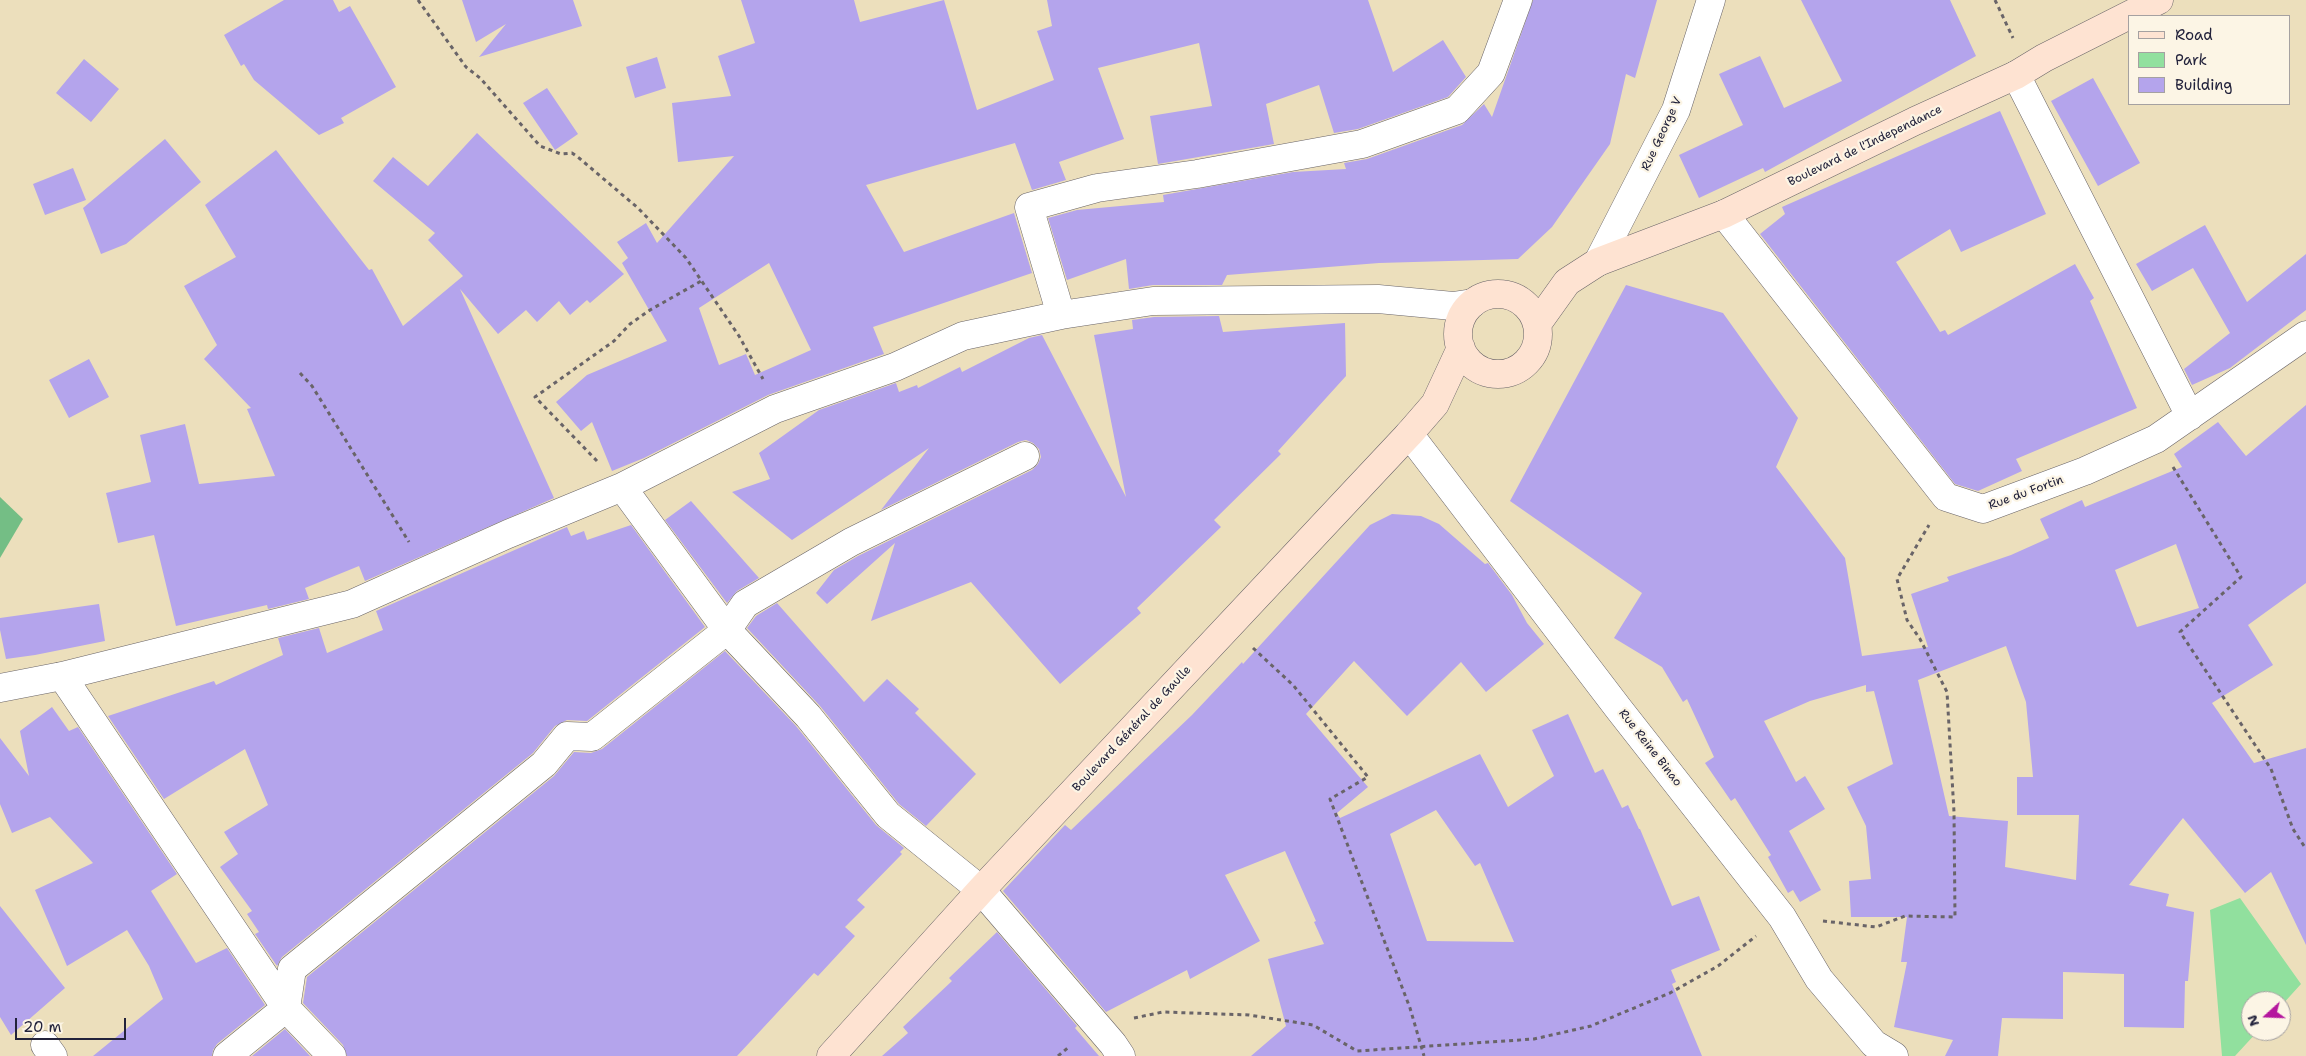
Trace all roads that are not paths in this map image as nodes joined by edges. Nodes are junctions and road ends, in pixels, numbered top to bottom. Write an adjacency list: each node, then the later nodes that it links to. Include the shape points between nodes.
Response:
1 (1518, 0): 12 (street, via 1491,73 1457,110 1362,144 1197,174 1097,188 1029,207)
2 (1712, 0): 8 (street, Rue George V, via 1676,110)
3 (2159, 0): 4 (main road, Boulevard de l'Independance)
4 (2130, 15)
5 (2128, 16): 6 (main road, Boulevard de l'Independance)
6 (2022, 72): 7 (main road, Boulevard de l'Independance); 18 (street)
7 (1724, 214): 8 (main road, Boulevard de l'Independance); 18 (street, Rue du Fortin, via 1946,497 1983,509 2085,472 2156,439)
8 (1598, 262): 9 (main road, Boulevard de l'Independance)
9 (1567, 282): 10 (main road, Boulevard de l'Independance); 13 (main road, Boulevard de l'Independance)
10 (1510, 296): 11 (main road, via 1497,294); 13 (main road, via 1522,302)
11 (1473, 303): 12 (street, via 1453,306 1378,299 1153,301); 15 (main road, via 1460,324)
12 (1060, 314): 21 (street, via 963,336 895,366 775,410)
13 (1537, 324): 16 (main road, via 1536,348 1530,358 1511,372)
14 (2306, 335): 18 (street, Rue du Fortin)
15 (1461, 348): 16 (main road, via 1476,367); 17 (main road, Boulevard Général de Gaulle)
16 (1487, 373): 17 (main road, Boulevard Général de Gaulle)
17 (1435, 404): 19 (main road, Boulevard Général de Gaulle)
18 (2190, 416)
19 (1409, 434): 25 (main road, Boulevard Général de Gaulle); 31 (street, Rue Reine Binao, via 1782,917 1819,979 1874,1044)
20 (1025, 456): 22 (street, via 851,542 745,604)
21 (622, 487): 22 (street); 23 (street, via 352,604)
22 (727, 630): 25 (street, via 808,716 888,815); 26 (street, via 592,738 567,736 544,764 292,969)
23 (62, 676): 24 (street); 26 (street)
24 (0, 688)
25 (981, 890): 29 (main road, Boulevard Général de Gaulle); 30 (street)
26 (286, 1008): 27 (street); 28 (street)
27 (227, 1056)
28 (332, 1056)
29 (832, 1056)
30 (1121, 1056)
31 (1894, 1056)

